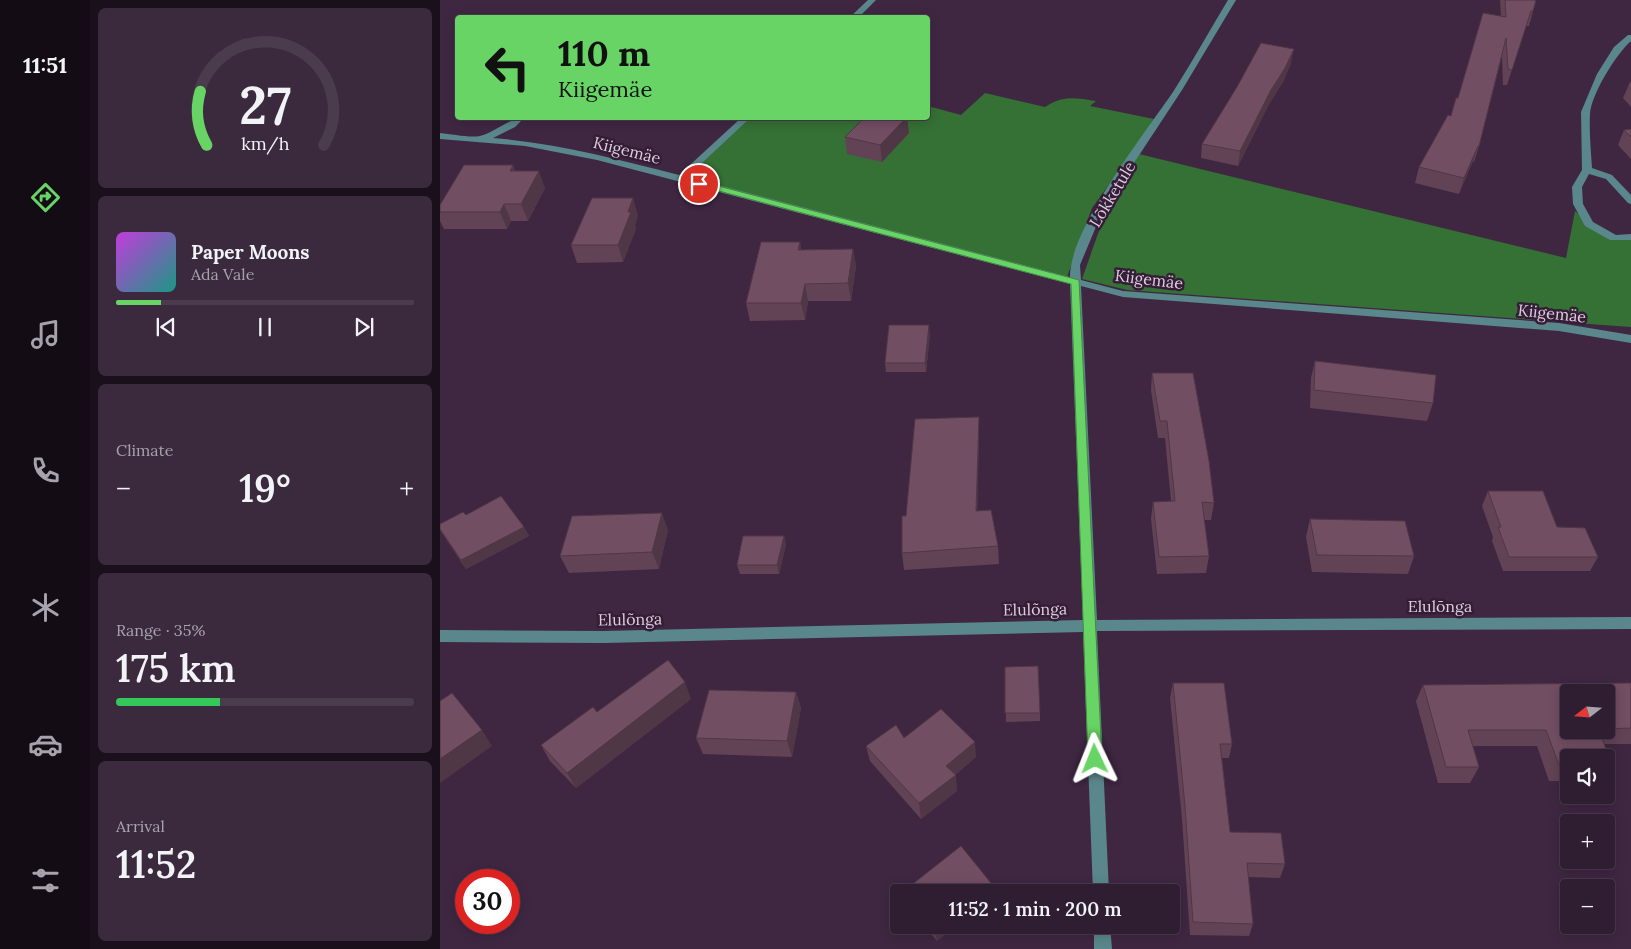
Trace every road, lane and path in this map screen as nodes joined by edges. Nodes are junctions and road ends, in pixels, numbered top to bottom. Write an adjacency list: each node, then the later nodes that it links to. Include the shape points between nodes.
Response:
1 (872, 0): 3 (street)
2 (1232, 0): 13 (street, Lõkketule, via 1178,90 1098,210 1075,265)
3 (856, 15)
4 (1631, 37): 9 (street, via 1617,48 1600,74 1585,112)
5 (517, 120): 8 (street)
6 (744, 120): 10 (street)
7 (440, 136): 8 (street, Kiigemäe)
8 (478, 139): 10 (street, Kiigemäe, via 598,157)
9 (1586, 170): 11 (street, via 1609,178); 12 (street, via 1577,187 1578,204 1589,224 1614,238)
10 (680, 179): 13 (street, Kiigemäe)
11 (1631, 201)
12 (1631, 237)
13 (1076, 282): 14 (street, Kiigemäe, via 1123,294 1559,327); 16 (street, Lõkketule)
14 (1631, 340)
15 (1631, 623): 16 (street, Elulõnga)
16 (1090, 626): 17 (street, Elulõnga, via 604,637); 18 (street, Lõkketule)
17 (440, 636)
18 (1100, 884)
19 (1102, 934): 20 (street)
20 (1103, 949)

